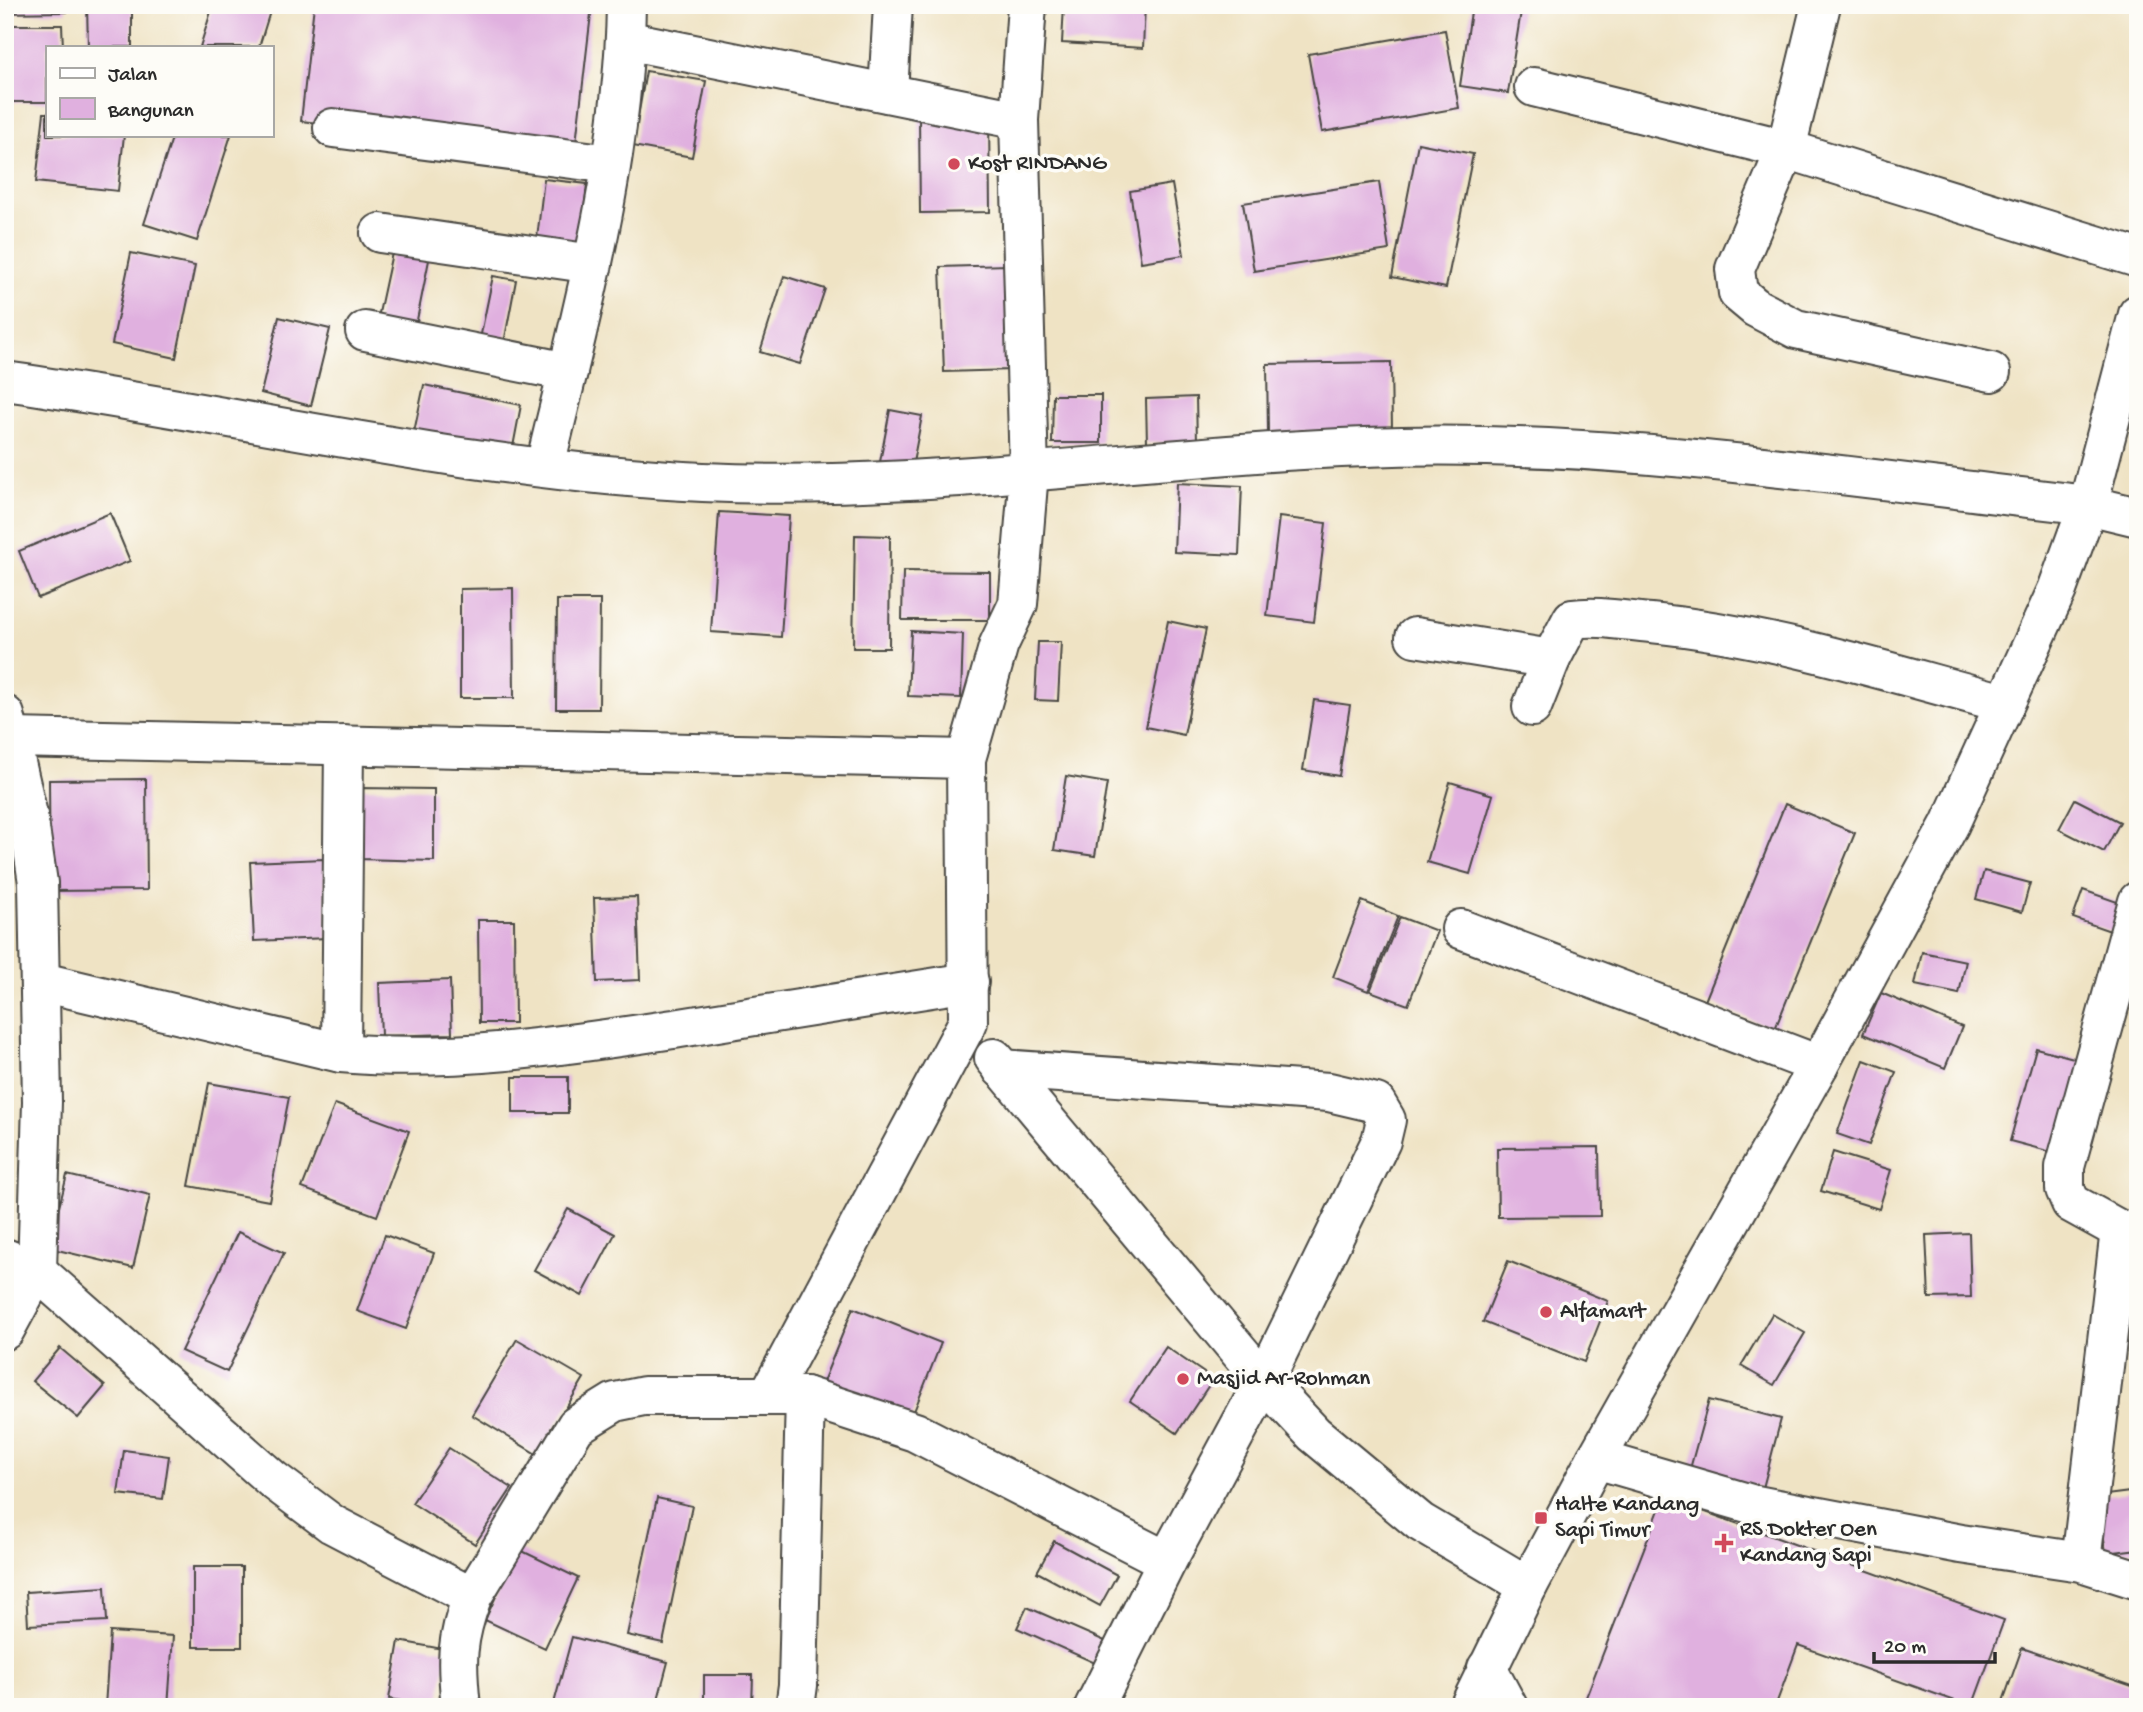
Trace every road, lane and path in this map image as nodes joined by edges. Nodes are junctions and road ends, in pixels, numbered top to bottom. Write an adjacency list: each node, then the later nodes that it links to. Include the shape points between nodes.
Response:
1 (893, 5): 6 (street)
2 (1027, 5): 7 (street)
3 (1821, 5): 9 (street)
4 (625, 23): 6 (street); 10 (street)
5 (1534, 87): 9 (street)
6 (888, 93): 7 (street)
7 (1020, 120): 20 (street)
8 (333, 128): 10 (street)
9 (1786, 149): 12 (street); 17 (street, via 1735,269 1738,293 1796,329)
10 (611, 164): 13 (street)
11 (380, 233): 13 (street)
12 (2138, 258)
13 (593, 264): 16 (street)
14 (2138, 314): 21 (street)
15 (365, 331): 16 (street)
16 (568, 372): 19 (street)
17 (1991, 372)
18 (5, 382): 20 (street, via 545,467 703,482 846,482)
19 (549, 449)
20 (1029, 472): 21 (street, via 1365,447 1502,446 1623,452); 29 (street, via 1018,604 999,644)
21 (2088, 505): 22 (street); 25 (street, via 2057,590)
22 (2138, 517)
23 (1415, 637): 24 (street)
24 (1551, 659): 25 (street, via 1568,622 1594,618 1760,639); 26 (street)
25 (2004, 703): 36 (street, via 1950,824)
26 (1532, 707)
27 (9, 726): 28 (street); 32 (street, via 38,883)
28 (344, 745): 29 (street); 35 (street)
29 (966, 759): 33 (street)
30 (2138, 901): 38 (street, via 2064,1181 2071,1203)
31 (1461, 929): 36 (street)
32 (42, 982): 35 (street); 39 (street)
33 (969, 982): 34 (street); 35 (street, via 546,1048 472,1056)
34 (968, 1022): 37 (street); 42 (street)
35 (341, 1053)
36 (1819, 1065): 44 (street)
37 (1002, 1069): 41 (street); 41 (street, via 1329,1092 1368,1099 1381,1109 1386,1120 1381,1141)
38 (2129, 1231): 46 (street)
39 (21, 1265): 40 (street); 49 (street, via 322,1517)
40 (5, 1330)
41 (1264, 1381): 45 (street); 48 (street, via 1314,1434 1409,1513)
42 (768, 1396): 43 (street); 49 (street, via 644,1396 615,1402 591,1415 576,1426)
43 (805, 1396): 45 (street, via 915,1432); 52 (street)
44 (1596, 1459): 46 (street, via 1751,1504 1961,1545); 48 (street)
45 (1167, 1561): 53 (street)
46 (2081, 1562): 47 (street)
47 (2138, 1580)
48 (1528, 1587): 50 (street)
49 (472, 1597): 51 (street, via 455,1658)
50 (1487, 1668): 54 (street); 55 (street)
51 (461, 1707)
52 (795, 1707)
53 (1094, 1707)
54 (1469, 1707)
55 (1508, 1707)

